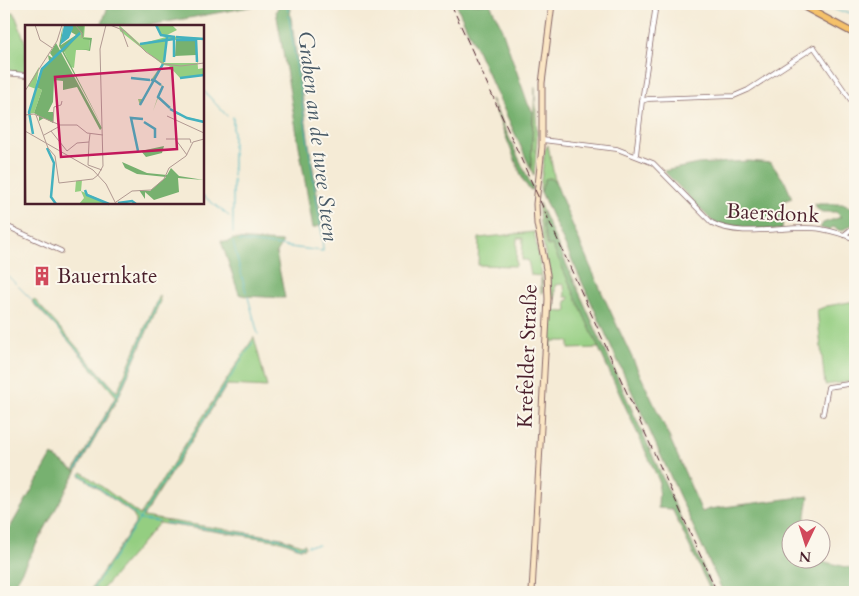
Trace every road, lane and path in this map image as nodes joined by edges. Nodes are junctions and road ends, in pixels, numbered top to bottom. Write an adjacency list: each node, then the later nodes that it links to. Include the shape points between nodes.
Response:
1 (552, 4): 9 (main road, Krefelder Straße, via 542,83)
2 (656, 4): 7 (street)
3 (798, 4): 4 (main road)
4 (855, 34)
5 (4, 73): 6 (street)
6 (25, 75)
7 (642, 101): 8 (street, via 734,96 814,47); 10 (street)
8 (855, 106)
9 (542, 140): 10 (street, Baersdonk, via 617,149); 18 (main road, Krefelder Straße, via 536,211 548,299)
10 (636, 155): 13 (street, Baersdonk, via 654,163 712,223 721,228 821,229)
11 (4, 226): 15 (street)
12 (855, 226): 13 (street, Baersdonk)
13 (844, 235): 14 (street, Baersdonk)
14 (855, 239)
15 (61, 251)
16 (855, 383): 17 (street, via 828,387)
17 (823, 414)
18 (532, 592)

